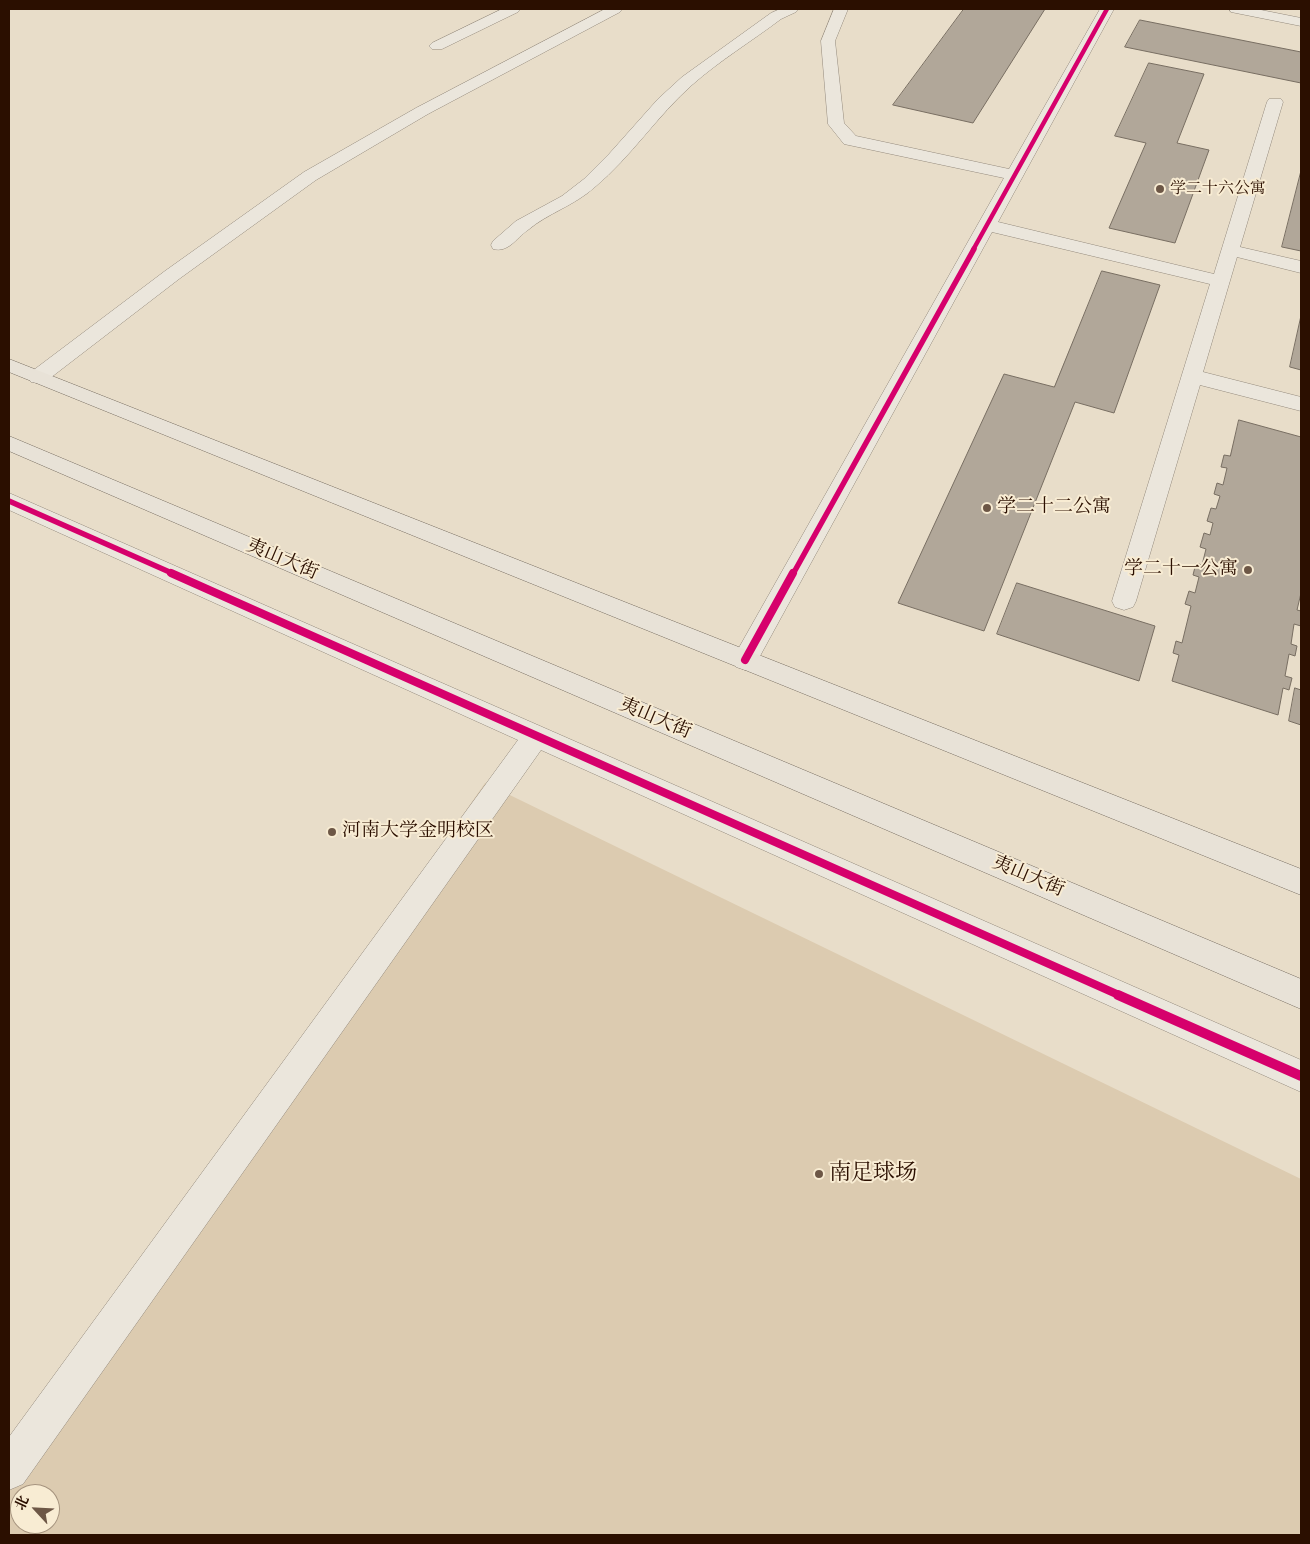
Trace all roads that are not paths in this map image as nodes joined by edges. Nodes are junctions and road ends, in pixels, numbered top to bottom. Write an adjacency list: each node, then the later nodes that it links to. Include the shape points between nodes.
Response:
1 (513, 9): 8 (street)
2 (614, 9): 18 (street, via 422,111 310,176)
3 (791, 9): 12 (street, via 776,16 688,80 590,183 568,200 522,225)
4 (841, 9): 10 (street, via 828,41 836,124 850,140)
5 (1107, 9): 10 (street)
6 (1236, 9): 7 (street)
7 (1301, 22)
8 (437, 46)
9 (1275, 102): 13 (street)
10 (1014, 175): 11 (street)
11 (987, 225): 15 (street); 23 (street)
12 (500, 245)
13 (1230, 250): 14 (street); 15 (street)
14 (1301, 267)
15 (1221, 281): 17 (street)
16 (9, 365): 18 (main road)
17 (1192, 376): 19 (street); 22 (street)
18 (38, 377): 23 (main road)
19 (1301, 404)
20 (9, 443): 26 (main road, 夷山大街)
21 (9, 501): 24 (street)
22 (1124, 601)
23 (745, 660): 25 (main road)
24 (536, 736): 27 (street); 28 (street)
25 (1301, 882)
26 (1301, 994)
27 (1301, 1076)
28 (9, 1470)

